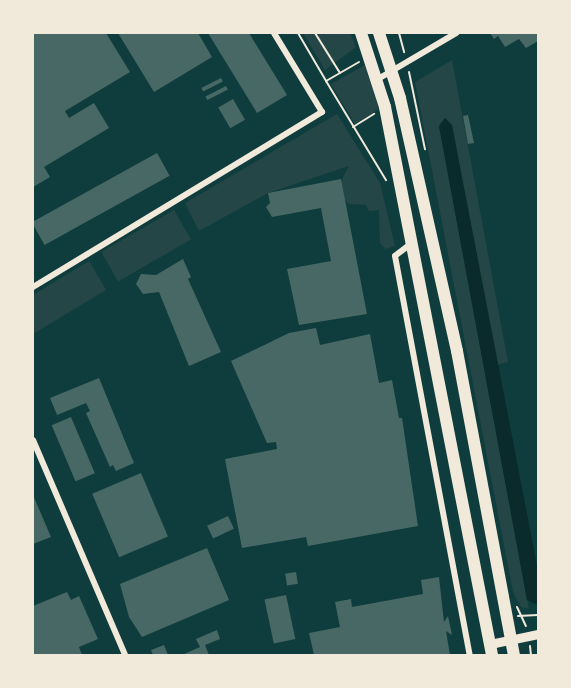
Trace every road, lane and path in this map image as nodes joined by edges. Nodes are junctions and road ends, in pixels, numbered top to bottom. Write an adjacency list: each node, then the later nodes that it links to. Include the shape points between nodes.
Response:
1 (274, 33): 16 (street, via 322,112)
2 (298, 33): 13 (path)
3 (315, 33): 11 (path)
4 (361, 33): 9 (main road)
5 (379, 33): 8 (main road)
6 (456, 33): 10 (street)
7 (400, 37): 8 (path)
8 (385, 47): 10 (main road)
9 (370, 55): 11 (path); 12 (main road)
10 (392, 71): 12 (street); 19 (main road, via 457,351)
11 (340, 73): 13 (path)
12 (378, 80): 15 (main road)
13 (326, 81): 14 (path)
14 (338, 101)
15 (413, 243): 22 (main road); 24 (street, via 395,256)
16 (33, 287)
17 (33, 440): 23 (street)
18 (538, 615): 19 (path)
19 (507, 616): 21 (main road)
20 (538, 634): 21 (street)
21 (511, 640): 22 (street); 25 (main road)
22 (491, 649)
23 (125, 655)
24 (471, 655)
25 (514, 655)

